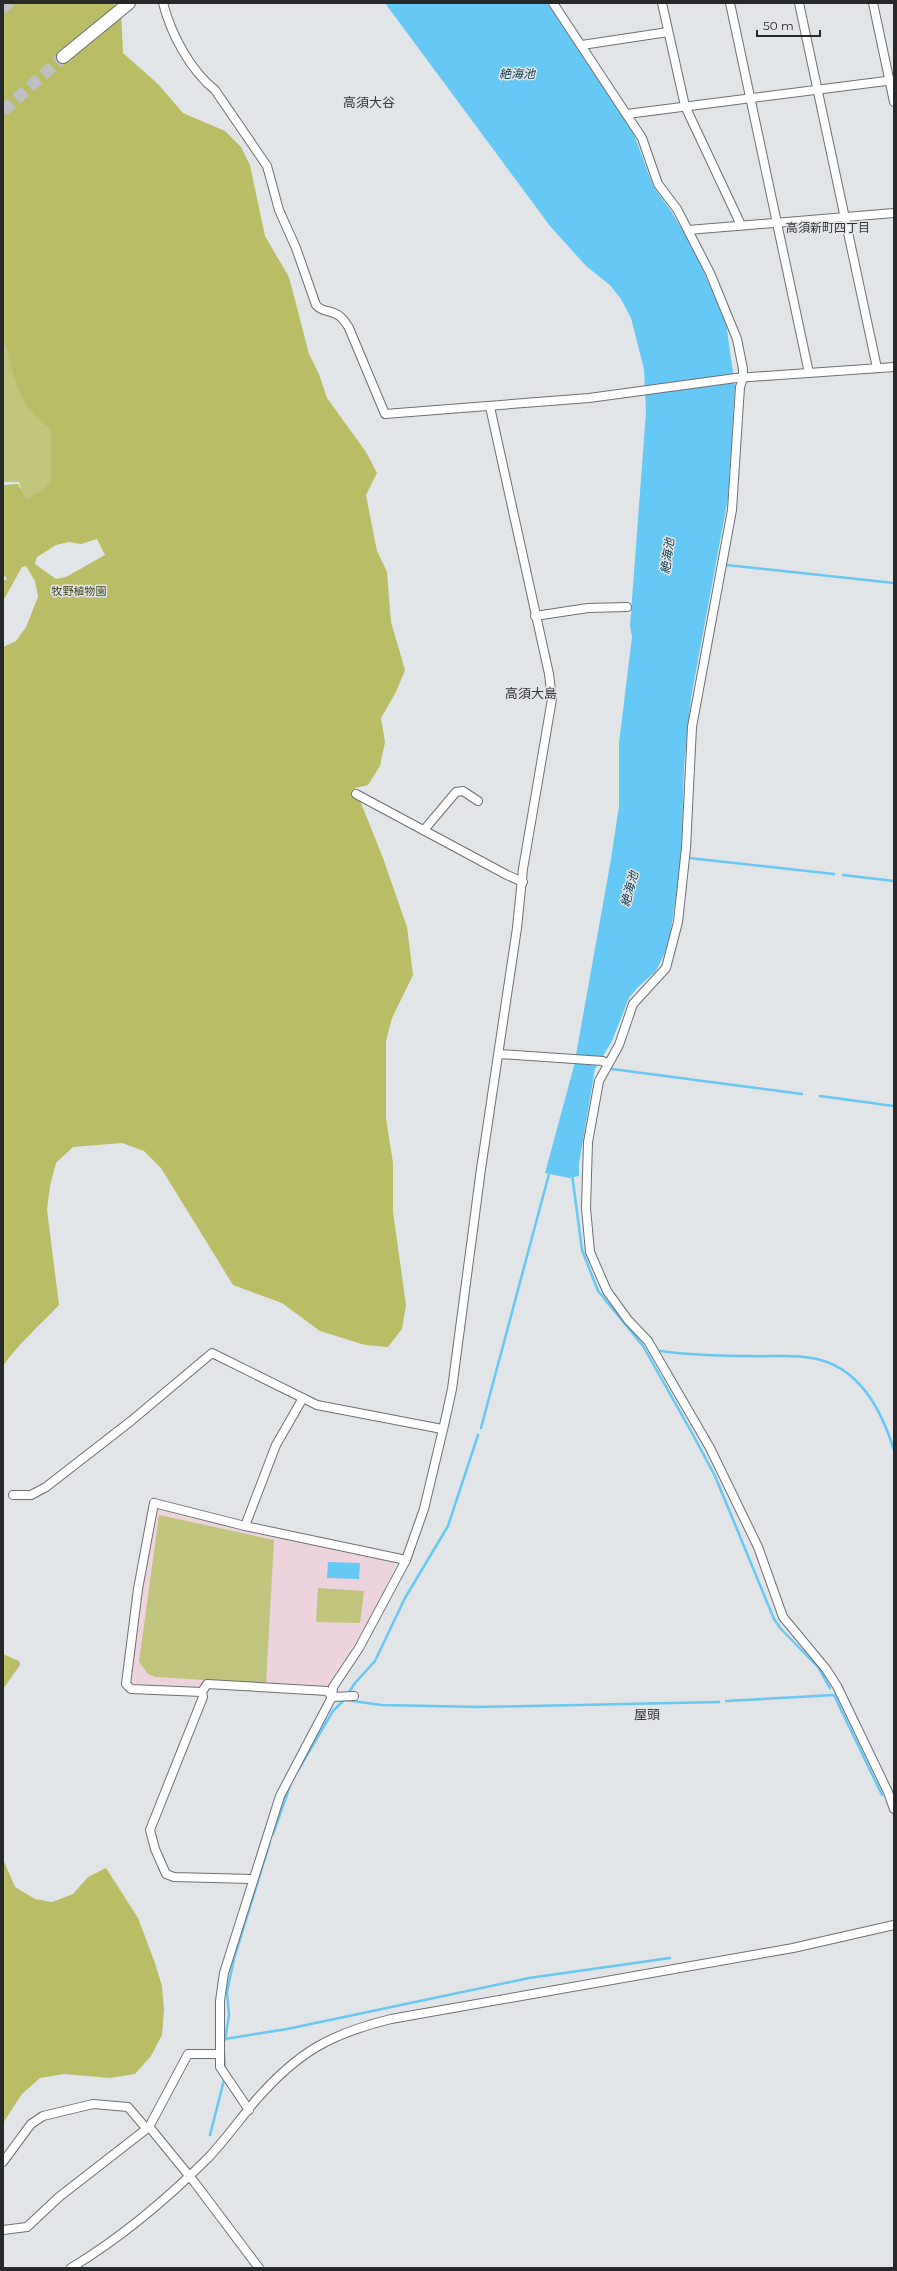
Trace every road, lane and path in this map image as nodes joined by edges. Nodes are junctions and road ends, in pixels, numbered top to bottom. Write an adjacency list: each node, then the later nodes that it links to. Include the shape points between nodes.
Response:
1 (129, 3): 10 (highway)
2 (163, 3): 26 (street, via 174,34 194,68 215,90 264,161 277,204 316,305 320,310 336,313 343,318 385,414)
3 (553, 3): 9 (street)
4 (662, 3): 8 (street)
5 (730, 3): 13 (street)
6 (799, 3): 12 (street)
7 (873, 3): 11 (street)
8 (668, 32): 9 (street); 15 (street)
9 (582, 45): 16 (street)
10 (63, 57)
11 (892, 80): 12 (street); 14 (street)
12 (818, 90): 13 (street); 18 (street)
13 (751, 98): 15 (street); 19 (street)
14 (894, 102)
15 (685, 106): 16 (street); 20 (street)
16 (627, 114): 21 (street, via 642,138 658,184)
17 (894, 213): 18 (street)
18 (845, 217): 19 (street); 23 (street)
19 (777, 222): 20 (street); 24 (street)
20 (741, 225): 21 (street)
21 (688, 230): 25 (street, via 710,273 737,339)
22 (894, 367): 23 (street)
23 (877, 368): 24 (street)
24 (809, 373): 25 (street)
25 (740, 378): 26 (street, via 642,392); 34 (street, via 732,510 692,727 683,887 674,942 670,958 661,975 633,1004 621,1040)
26 (490, 406): 28 (street)
27 (627, 607): 28 (street)
28 (535, 616): 32 (street, via 552,699 523,869)
29 (356, 794): 31 (street)
30 (478, 801): 31 (street, via 463,791 456,792)
31 (424, 830): 32 (street)
32 (523, 882): 33 (street)
33 (499, 1054): 34 (street); 36 (street, via 452,1389)
34 (605, 1062): 43 (street, via 588,1142 586,1208 590,1252 607,1290 628,1320 648,1341 710,1448 758,1547 780,1612 837,1686)
35 (303, 1398): 36 (street, via 317,1405); 37 (street, via 212,1353 131,1421 46,1487 31,1495); 38 (street, via 276,1445)
36 (442, 1429): 39 (street, via 424,1509)
37 (13, 1495)
38 (245, 1526): 39 (street); 40 (street, via 154,1503 152,1510 138,1589 126,1684 131,1689)
39 (406, 1560): 42 (street, via 359,1648 333,1687)
40 (202, 1692): 42 (street, via 207,1684 327,1691); 44 (street, via 203,1697 150,1830 154,1849 166,1874 174,1877)
41 (354, 1696): 42 (street)
42 (332, 1697): 44 (street, via 280,1796)
43 (894, 1809)
44 (252, 1879): 46 (street, via 221,1987)
45 (894, 1925): 47 (street, via 793,1948 391,2019 359,2027 333,2037 291,2064)
46 (219, 2054): 47 (street, via 220,2067); 48 (street, via 188,2054)
47 (249, 2110): 50 (street, via 208,2158)
48 (149, 2127): 49 (street, via 145,2127 128,2107 93,2104 43,2116 31,2124); 50 (street); 51 (street, via 59,2197 27,2227)
49 (3, 2162)
50 (187, 2175): 52 (street, via 162,2202 114,2241); 53 (street)
51 (3, 2230)
52 (71, 2268)
53 (259, 2268)

